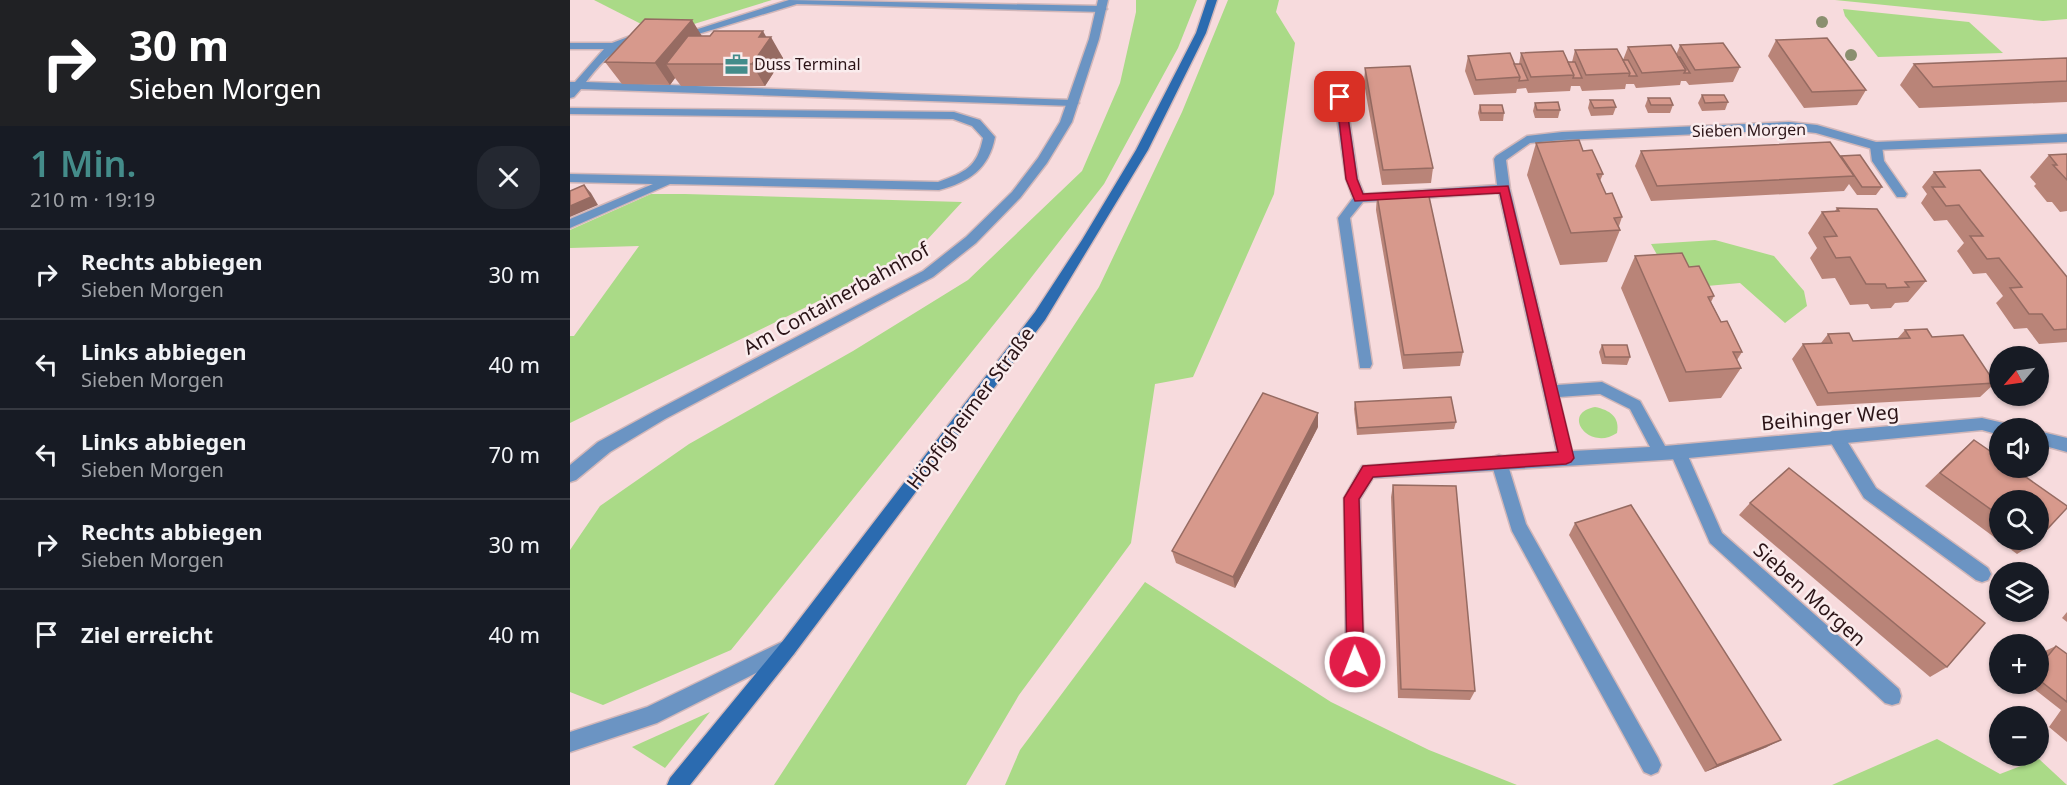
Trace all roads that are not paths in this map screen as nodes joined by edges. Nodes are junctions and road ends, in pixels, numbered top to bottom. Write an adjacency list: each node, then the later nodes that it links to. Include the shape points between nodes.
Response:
1 (1212, 0): 31 (main road, Höpfigheimer Straße, via 1201,33 1142,150 1040,316)
2 (1102, 4): 3 (street, via 796,1); 10 (street, Am Containerbahnhof)
3 (674, 36)
4 (653, 37): 6 (street, via 633,38)
5 (570, 46): 6 (street)
6 (610, 46): 7 (street)
7 (574, 85): 8 (street); 10 (street)
8 (570, 95)
9 (1340, 97): 18 (street, via 1352,179)
10 (1073, 103): 29 (street, Am Containerbahnhof, via 1043,160 1016,195 971,240 928,274 660,415 604,447)
11 (570, 111): 15 (street, via 954,116 976,123 989,137 987,156 970,175 939,186)
12 (2067, 138): 13 (street, Sieben Morgen)
13 (1876, 146): 16 (street, Sieben Morgen, via 1817,129 1789,126 1527,140 1500,159); 17 (street, via 1878,162)
14 (570, 178): 15 (street)
15 (669, 181): 19 (street)
16 (1504, 189): 18 (street); 21 (street, Sieben Morgen)
17 (1901, 194)
18 (1359, 198): 20 (street, via 1344,218)
19 (570, 224)
20 (1365, 364)
21 (1550, 391): 26 (street, Sieben Morgen, via 1602,388 1635,405); 27 (street, Sieben Morgen)
22 (1989, 426): 23 (street, Beihinger Weg)
23 (1836, 438): 26 (street, Beihinger Weg); 30 (street, via 1870,493)
24 (2049, 440): 25 (street)
25 (2067, 445)
26 (1669, 453): 27 (street); 33 (street, Sieben Morgen, via 1716,538)
27 (1566, 458): 28 (street)
28 (1499, 462): 32 (street, via 1368,471 1352,498); 35 (street, via 1518,526)
29 (570, 475)
30 (1982, 574)
31 (788, 648): 34 (street, via 650,716); 36 (main road, Höpfigheimer Straße)
32 (1355, 662)
33 (1892, 696)
34 (570, 742)
35 (1651, 765)
36 (677, 785)

